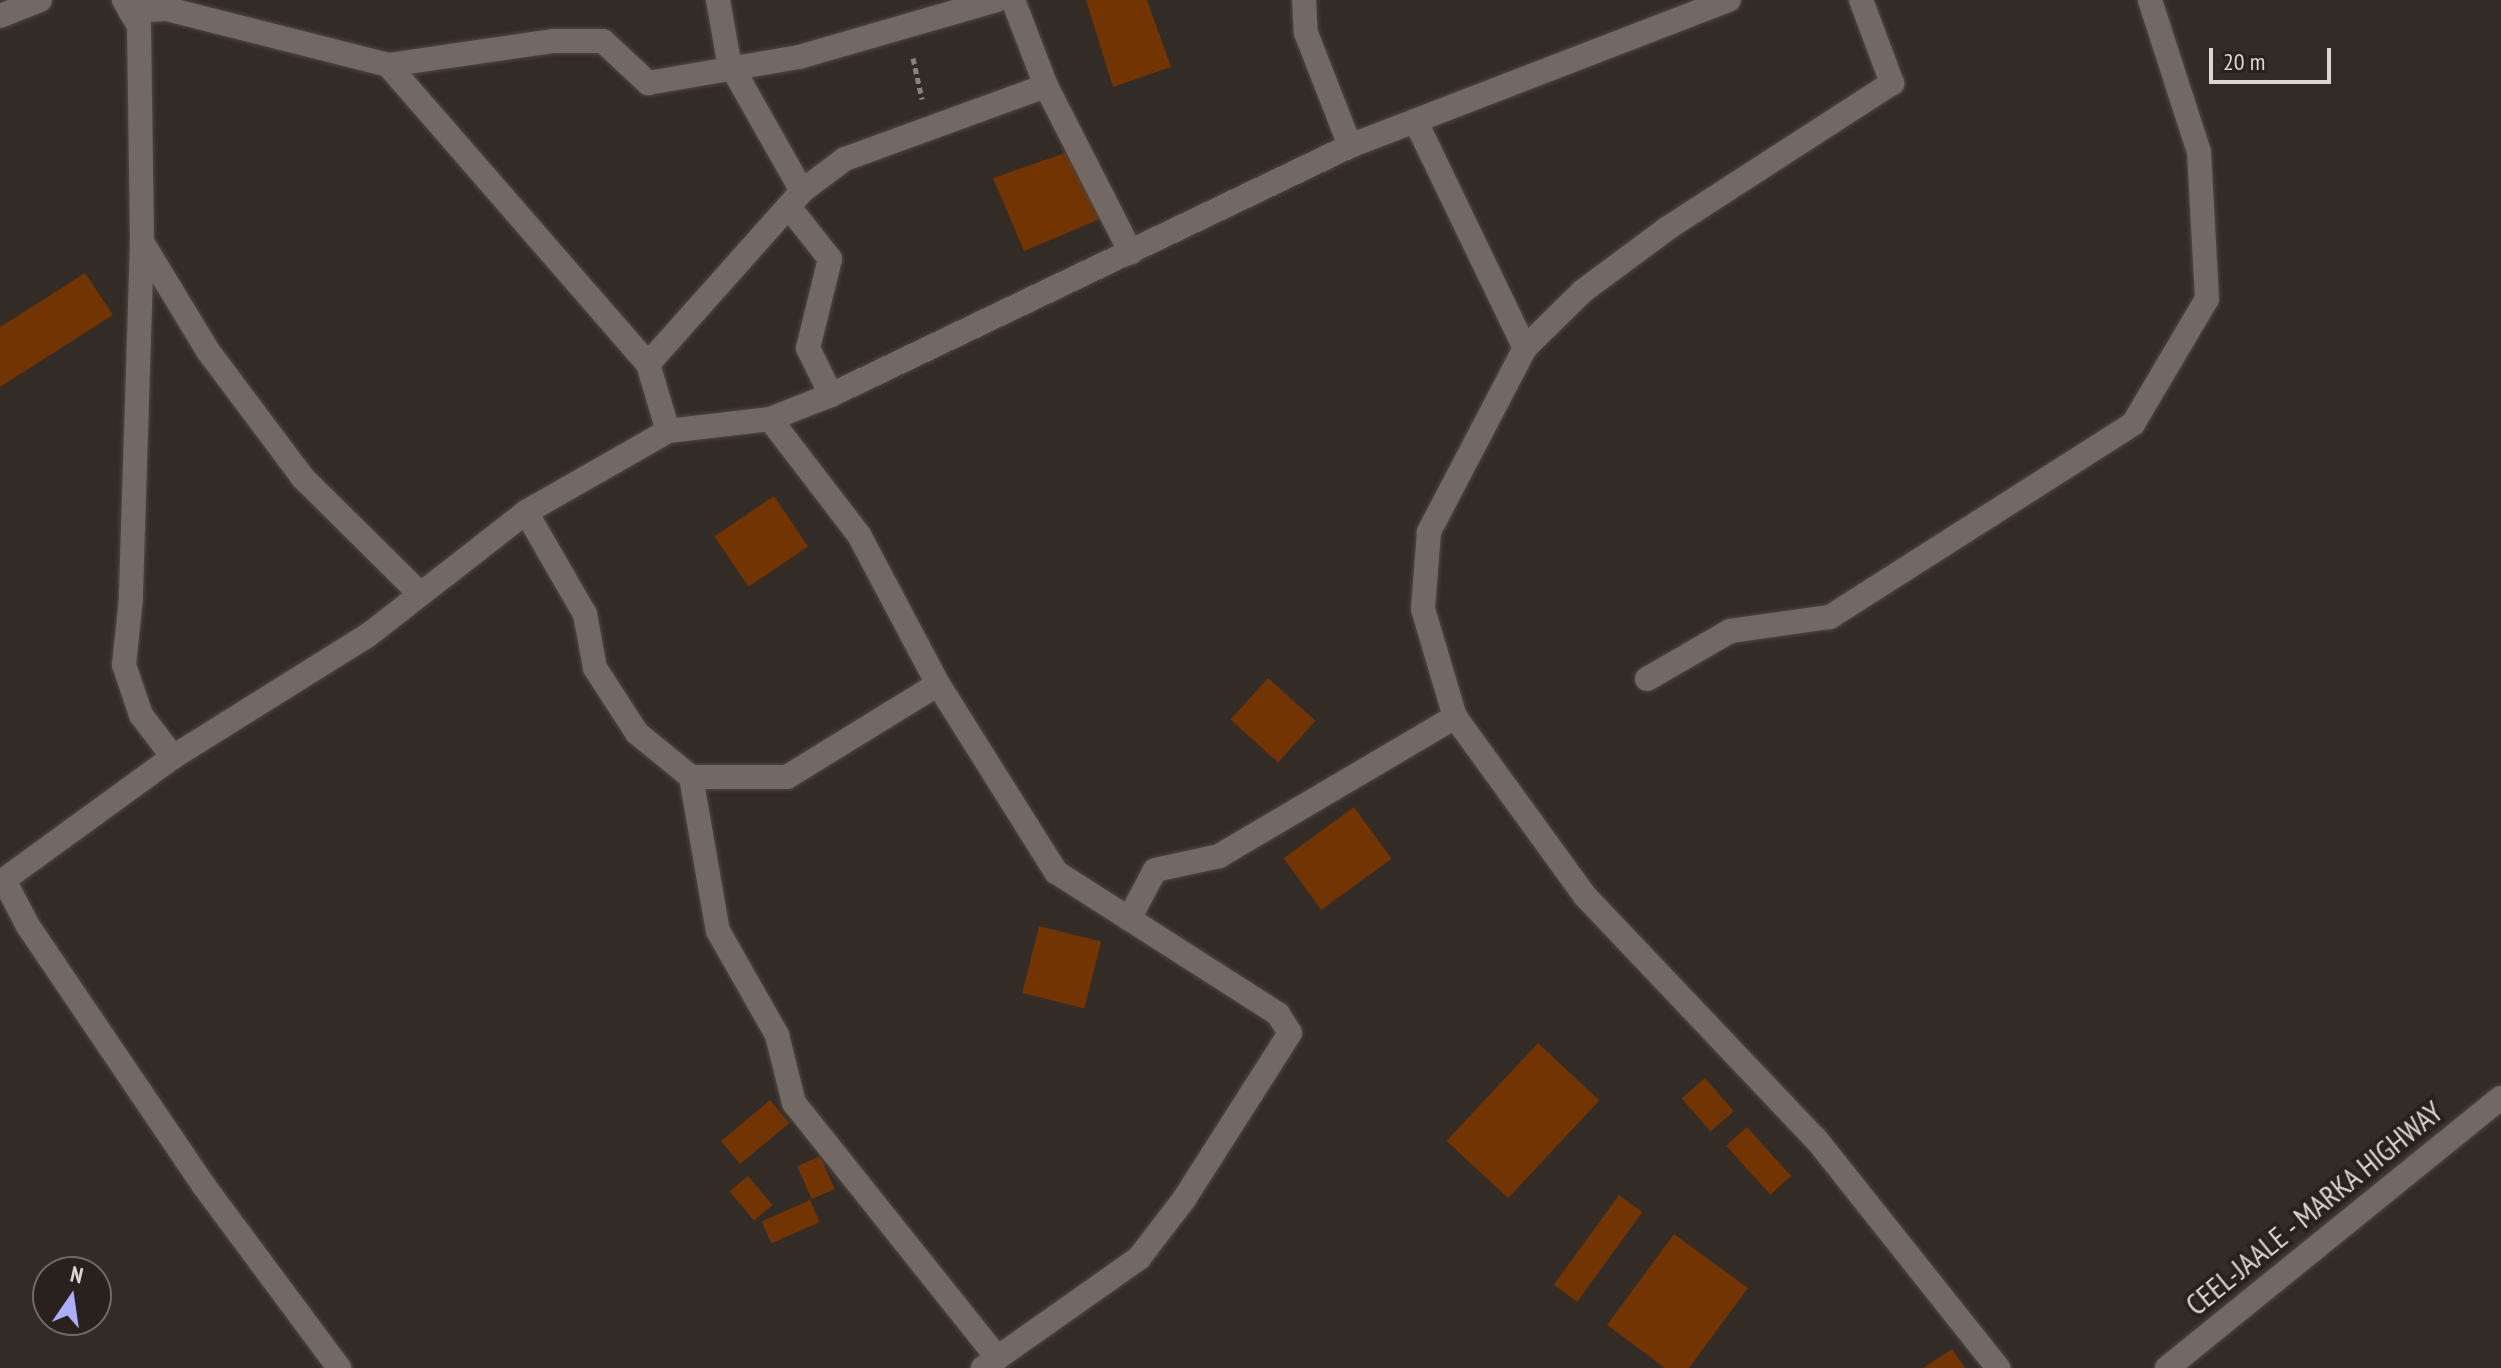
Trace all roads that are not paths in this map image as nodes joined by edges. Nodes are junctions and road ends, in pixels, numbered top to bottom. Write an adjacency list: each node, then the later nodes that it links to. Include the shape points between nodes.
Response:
1 (40, 0): 10 (street)
2 (718, 0): 12 (street)
3 (997, 0): 12 (street, via 799,57)
4 (1013, 0): 13 (street)
5 (1304, 0): 15 (street, via 1306,33)
6 (1729, 0): 14 (street)
7 (1861, 0): 19 (street, via 1892,83 1668,228 1583,291)
8 (2150, 0): 26 (street, via 2199,152 2207,299 2133,424 1830,617 1730,631)
9 (127, 6): 11 (street, via 167,9); 17 (street, via 139,26)
10 (0, 16)
11 (388, 65): 12 (street, via 552,41 603,41 648,83); 20 (street)
12 (731, 65): 16 (street)
13 (1046, 86): 16 (street, via 845,159); 18 (street)
14 (1416, 122): 15 (street); 19 (street)
15 (1350, 146): 18 (street)
16 (795, 199): 20 (street); 21 (street, via 830,259 808,348)
17 (142, 242): 25 (street, via 208,351 303,478); 29 (street, via 131,598 124,665 141,715)
18 (1131, 253): 21 (street)
19 (1525, 348): 28 (street, via 1429,532 1423,609)
20 (648, 364): 23 (street)
21 (831, 395): 22 (street)
22 (770, 419): 23 (street); 27 (street, via 859,535)
23 (668, 431): 24 (street)
24 (526, 512): 25 (street); 30 (street, via 585,614 595,668 637,733)
25 (418, 592): 29 (street, via 367,636)
26 (1647, 679)
27 (938, 684): 30 (street, via 787,777); 32 (street, via 1056,872)
28 (1455, 717): 32 (street, via 1219,856 1155,870); 36 (street, via 1585,896 1816,1139)
29 (173, 757): 31 (street)
30 (691, 777): 34 (street, via 718,931 777,1035 794,1103)
31 (2, 882): 35 (street, via 204,1186)
32 (1129, 919): 34 (street, via 1278,1014 1290,1033 1185,1198 1139,1258)
33 (2501, 1098): 37 (street, CEEL-JAALE - MARKA HIGHWAY)
34 (990, 1362)
35 (339, 1368)
36 (1998, 1368)
37 (2167, 1368)

